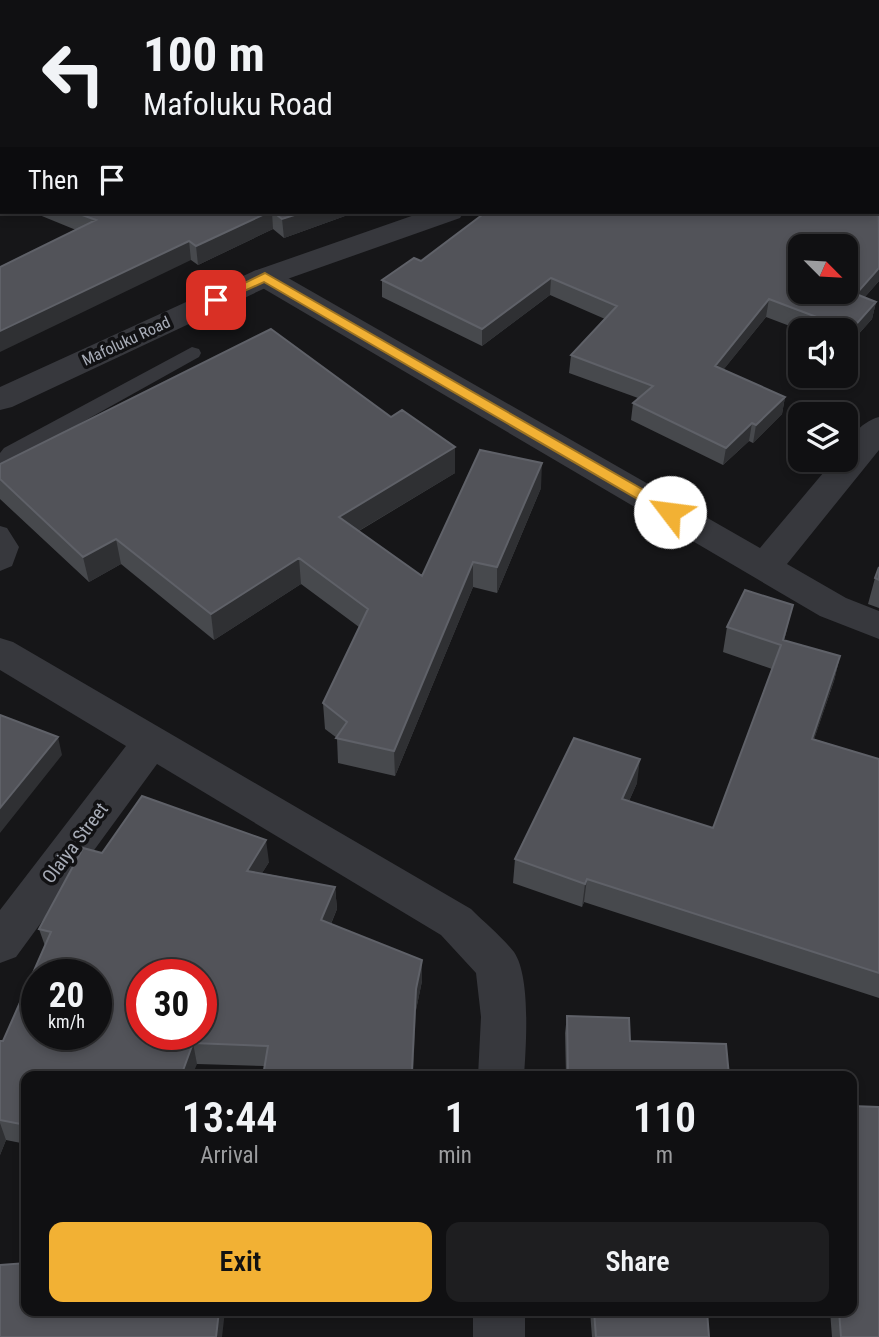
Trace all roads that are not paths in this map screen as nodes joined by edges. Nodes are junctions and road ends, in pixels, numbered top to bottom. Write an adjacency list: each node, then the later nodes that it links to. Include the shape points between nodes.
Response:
1 (444, 214): 2 (street, Mafoluku Road)
2 (265, 277): 4 (street, Mafoluku Road); 9 (street)
3 (192, 353): 6 (lane, via 10,453)
4 (0, 400)
5 (879, 428): 9 (street)
6 (0, 467)
7 (0, 533): 8 (lane, via 8,547)
8 (0, 564)
9 (765, 567): 10 (street, via 833,607)
10 (879, 626)
11 (0, 652): 12 (street)
12 (150, 742): 13 (street, Olaiya Street); 14 (street, via 456,922 498,966 504,1017)
13 (0, 944)
14 (501, 1071)
15 (499, 1316): 16 (street)
16 (499, 1337)

